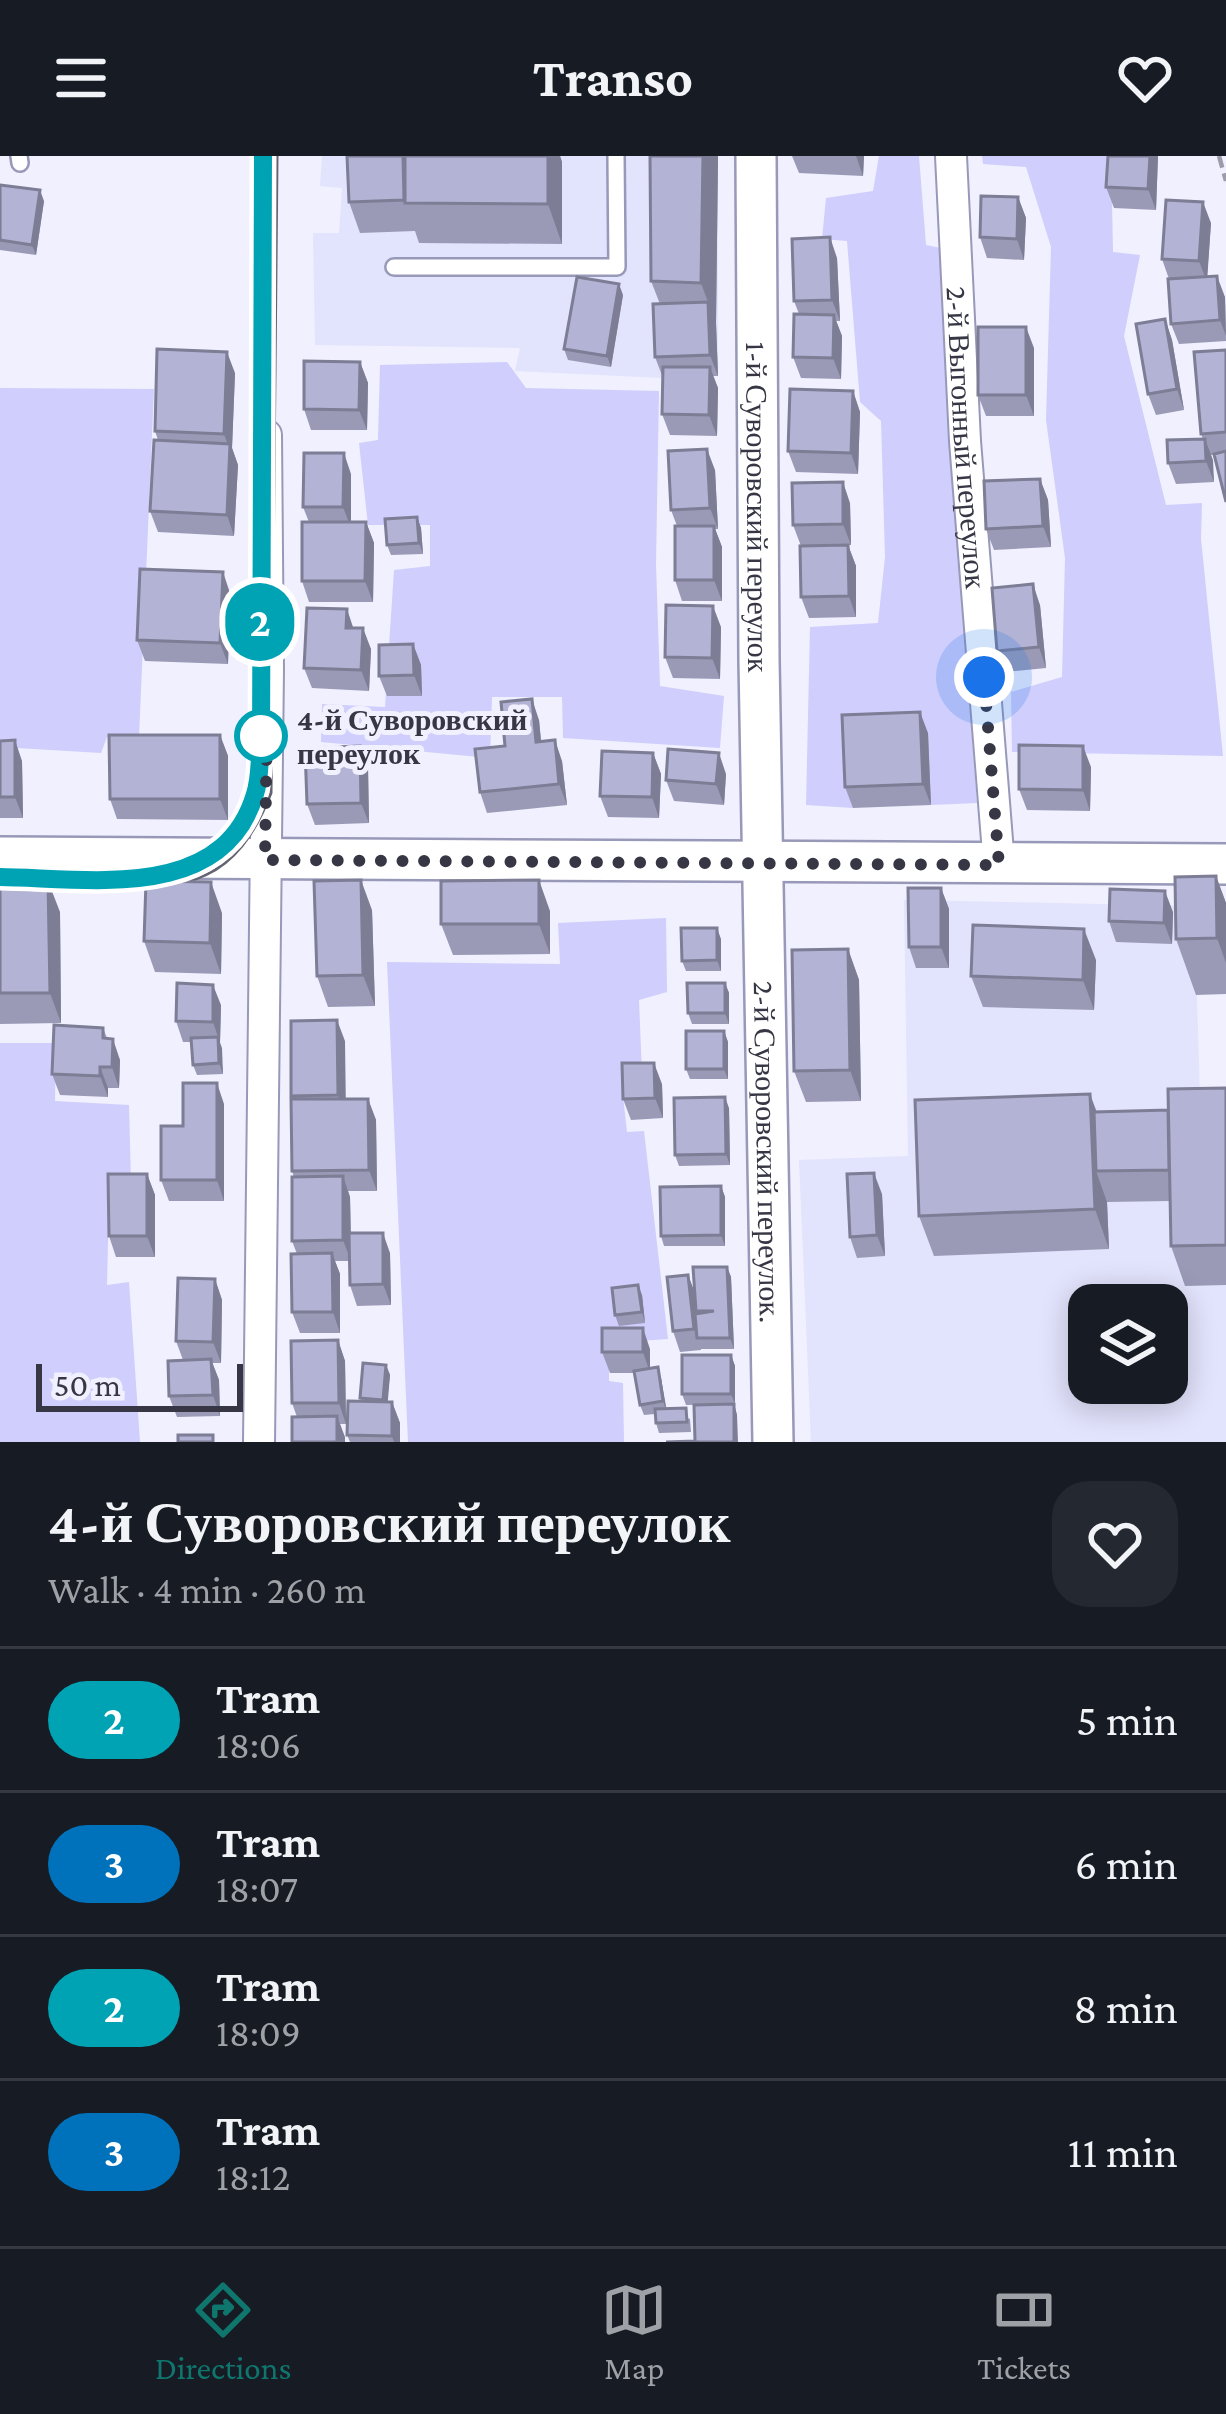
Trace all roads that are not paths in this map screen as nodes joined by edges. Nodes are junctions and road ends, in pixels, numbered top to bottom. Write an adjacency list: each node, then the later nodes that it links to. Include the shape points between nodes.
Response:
1 (616, 156): 4 (lane, via 617,267)
2 (756, 156): 8 (street, 1-й Суворовский переулок)
3 (951, 156): 10 (street, 2-й Выгонный переулок)
4 (394, 267)
5 (266, 435): 7 (street)
6 (0, 857): 7 (street)
7 (265, 860): 8 (street); 11 (street)
8 (764, 861): 10 (street); 12 (street, 2-й Суворовский переулок.)
9 (1226, 864): 10 (street)
10 (999, 865)
11 (259, 1442)
12 (773, 1442)

